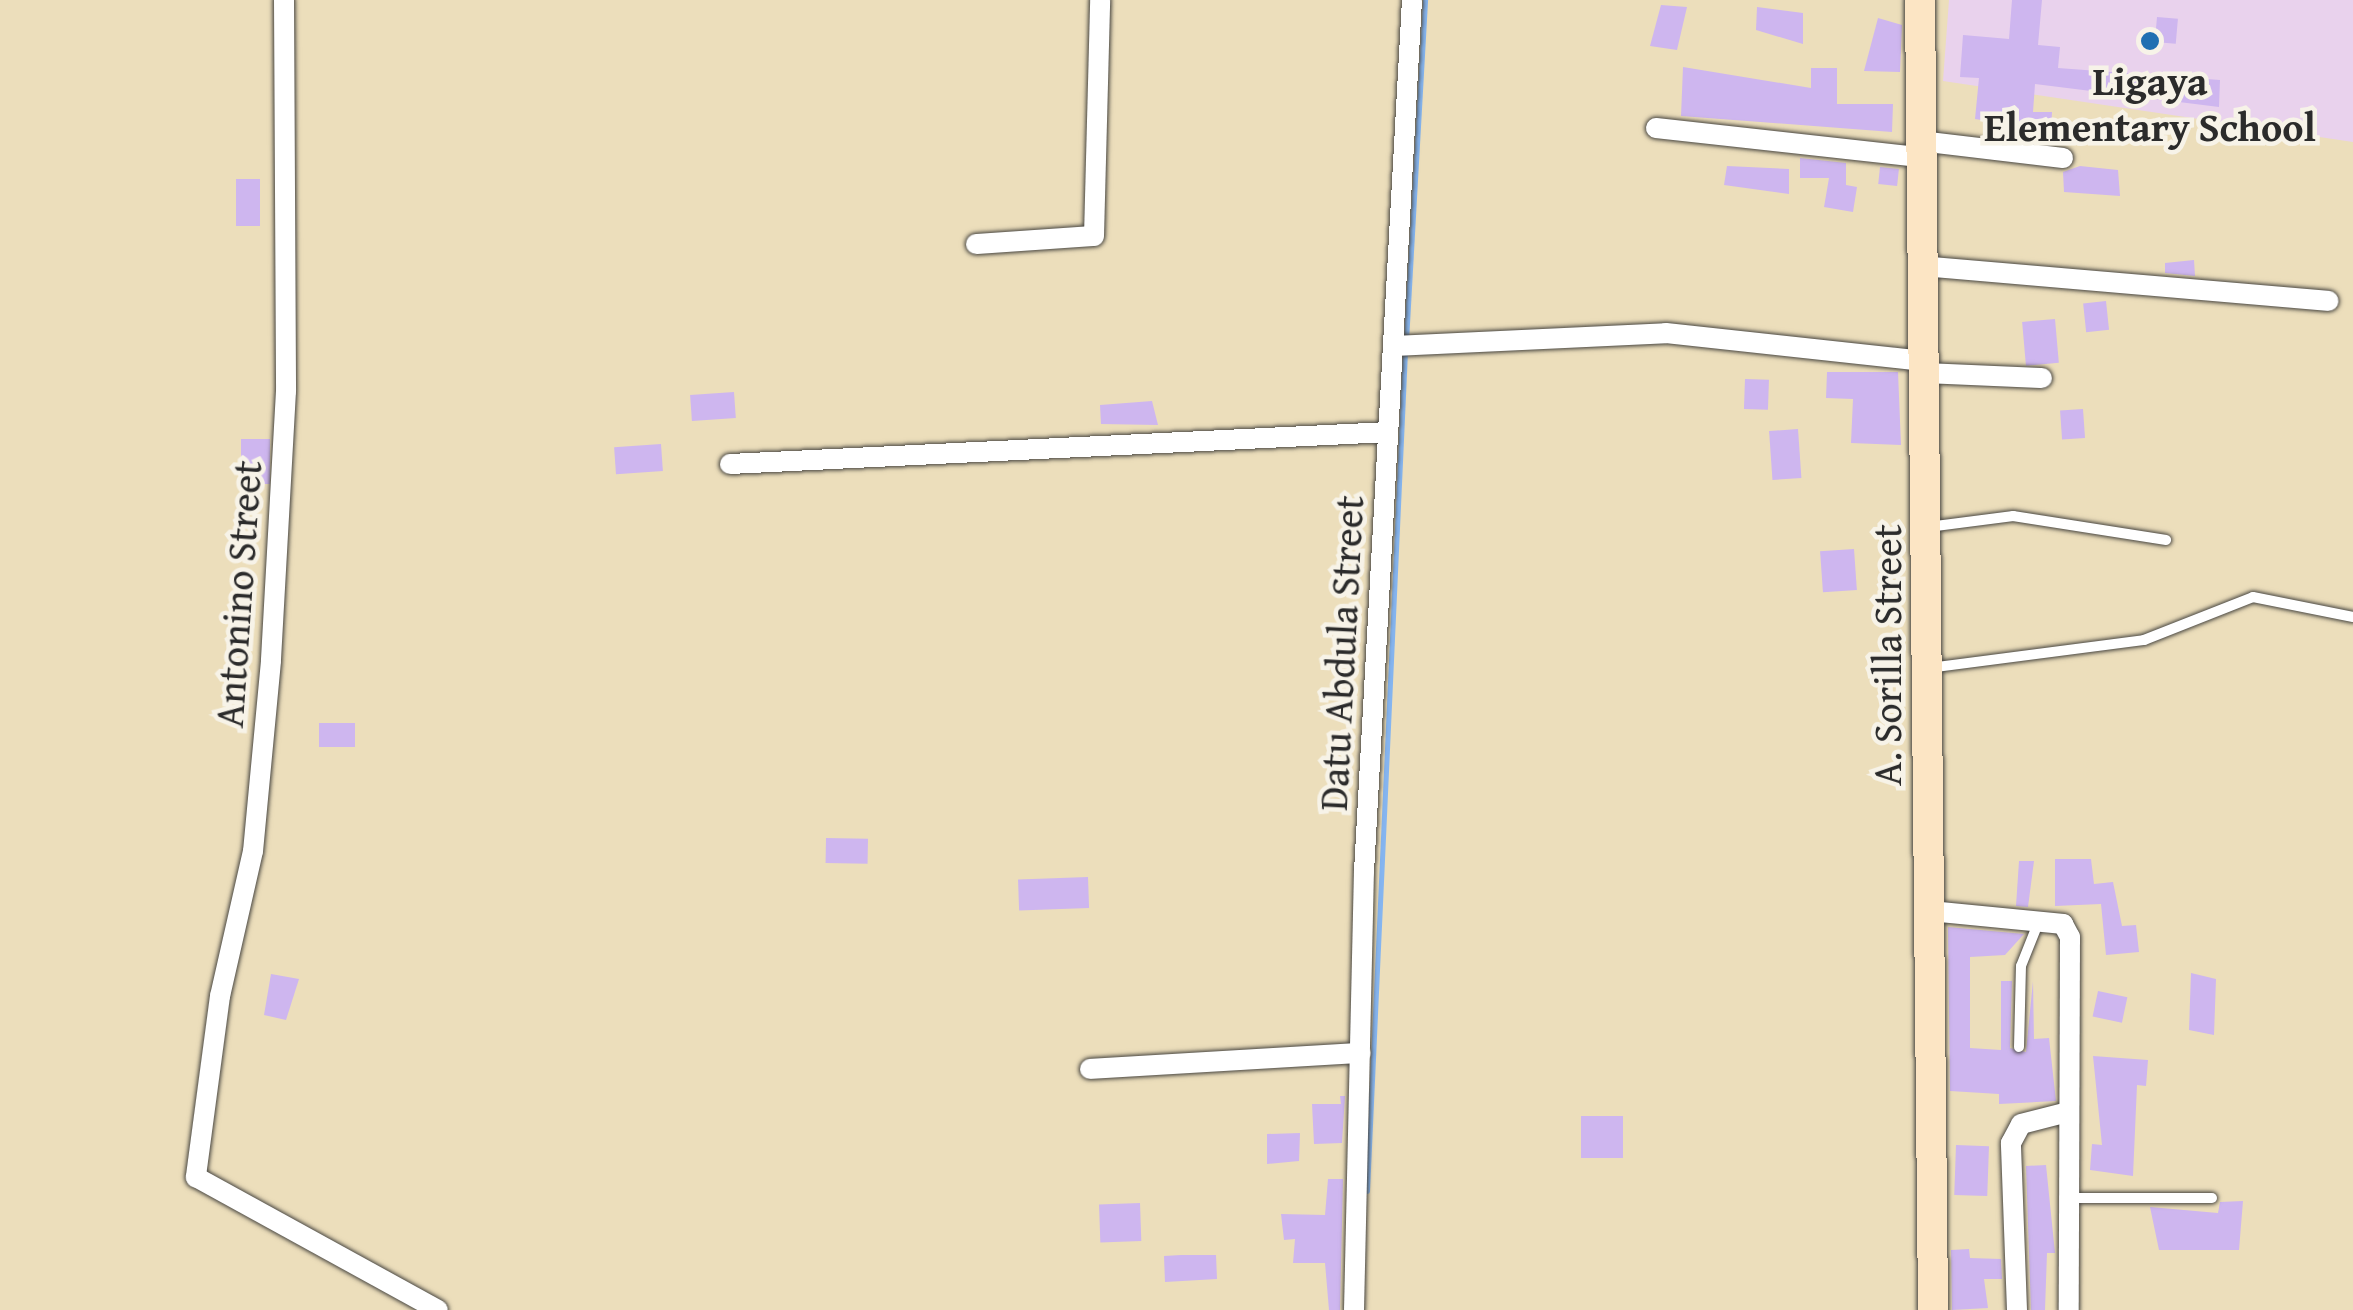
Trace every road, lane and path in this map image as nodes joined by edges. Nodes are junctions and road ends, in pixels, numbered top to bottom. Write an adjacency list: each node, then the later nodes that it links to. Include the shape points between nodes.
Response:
1 (284, 0): 28 (street, Antonino Street, via 286,391 271,662 253,851 220,996 200,1186)
2 (1100, 0): 8 (street, via 1094,236)
3 (1412, 0): 11 (street, Datu Abdula Street)
4 (1920, 0): 6 (street, A. Sorilla Street)
5 (1656, 128): 6 (street)
6 (1920, 149): 7 (street); 9 (street, A. Sorilla Street)
7 (2063, 158)
8 (976, 244)
9 (1921, 266): 10 (street); 12 (street, A. Sorilla Street)
10 (2328, 301)
11 (1394, 346): 12 (street, via 1666,333); 14 (street, Datu Abdula Street)
12 (1923, 367): 13 (street); 16 (street, A. Sorilla Street)
13 (2042, 378)
14 (1388, 432): 15 (street); 23 (street, Datu Abdula Street)
15 (730, 464)
16 (1927, 528): 17 (lane, via 2013,516); 19 (street, A. Sorilla Street)
17 (2166, 540)
18 (2353, 618): 19 (lane, via 2253,597 2144,640)
19 (1928, 668): 20 (street, A. Sorilla Street)
20 (1930, 911): 21 (street); 30 (street, A. Sorilla Street)
21 (2039, 920): 22 (lane, via 2021,966); 25 (street, via 2063,924 2070,937)
22 (2019, 1046)
23 (1361, 1052): 24 (street); 29 (street, Datu Abdula Street)
24 (1090, 1069)
25 (2064, 1113): 26 (street); 31 (street, via 2021,1124 2011,1143)
26 (2068, 1198): 27 (lane); 32 (street)
27 (2212, 1198)
28 (438, 1310)
29 (1354, 1310)
30 (1934, 1310)
31 (2017, 1310)
32 (2069, 1310)

